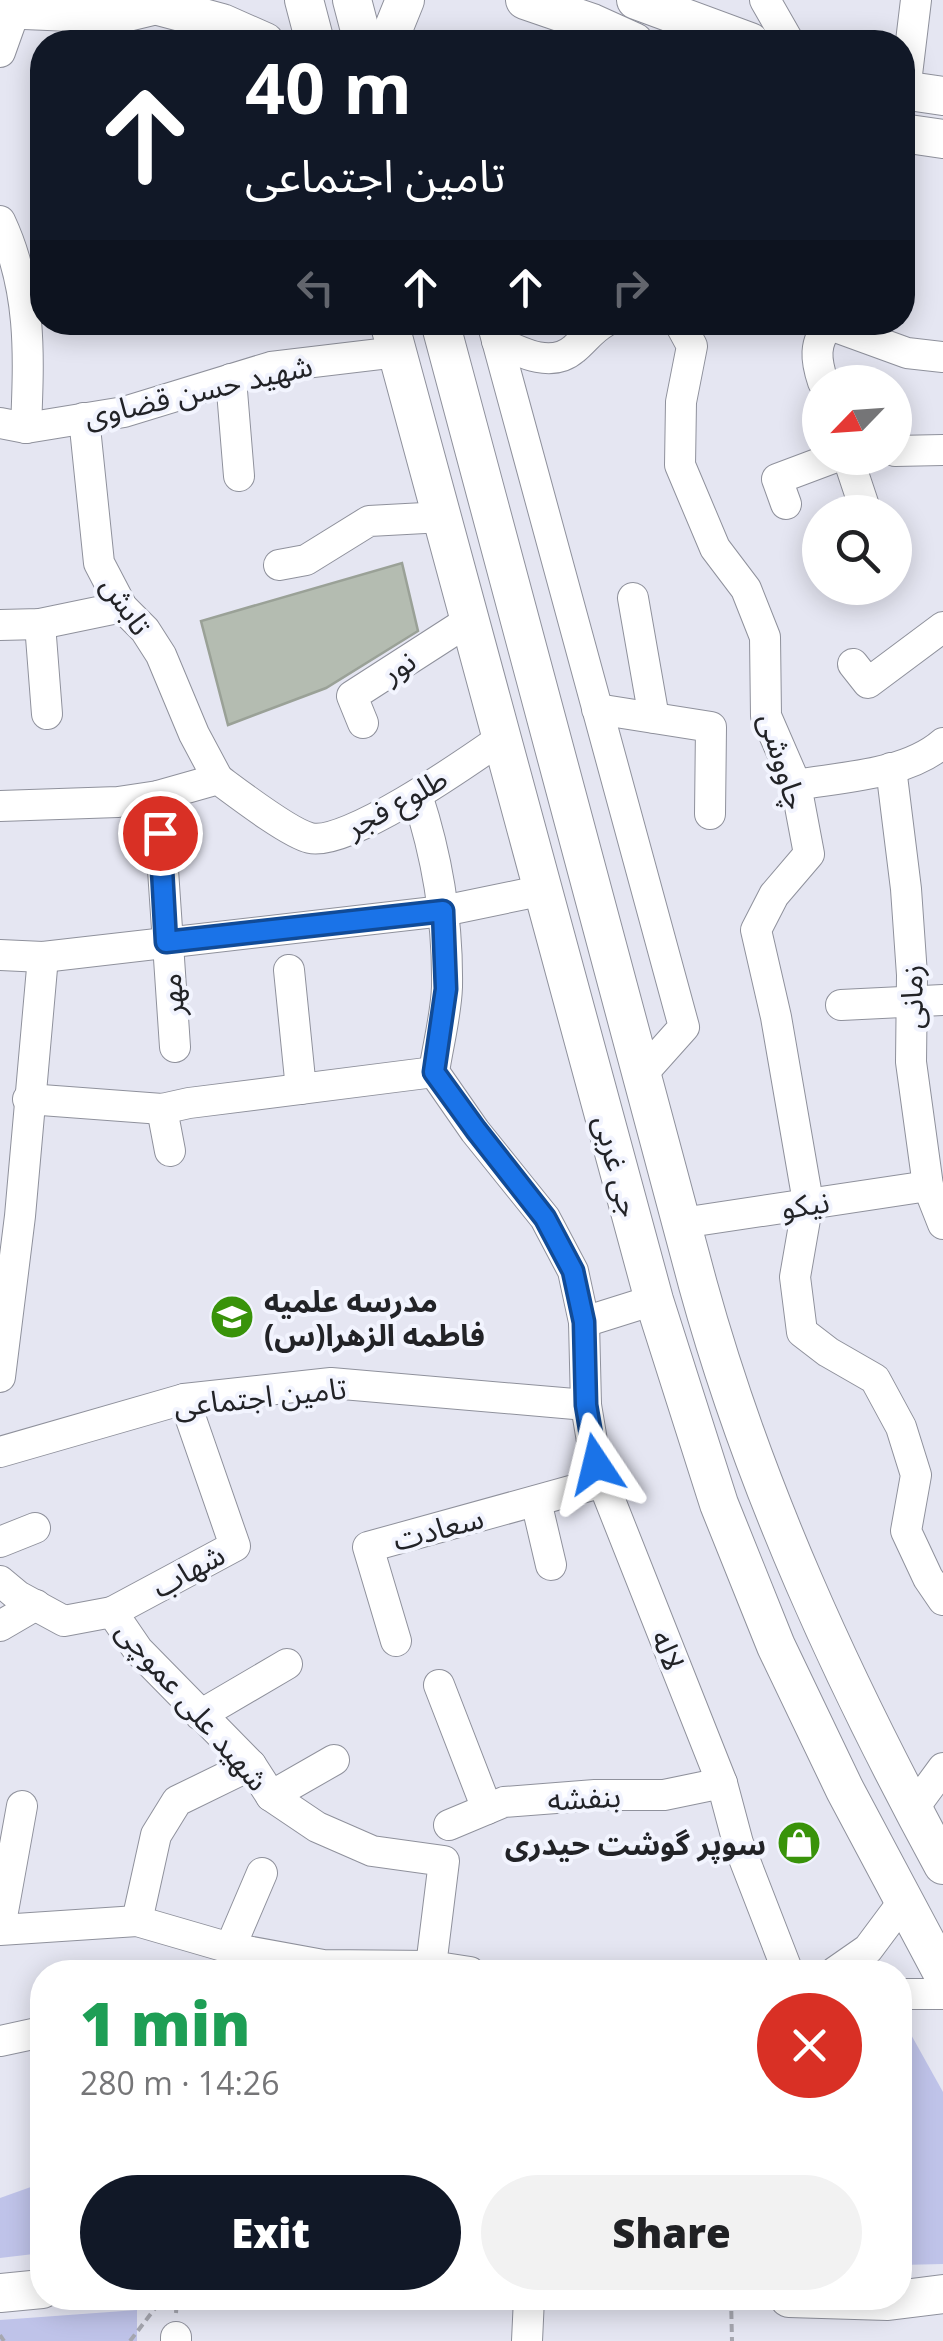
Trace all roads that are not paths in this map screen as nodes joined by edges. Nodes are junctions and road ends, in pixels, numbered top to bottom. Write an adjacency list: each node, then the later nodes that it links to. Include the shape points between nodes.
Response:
1 (304, 0): 12 (main road)
2 (352, 0): 13 (main road)
3 (405, 0): 14 (main road)
4 (525, 0): 15 (main road)
5 (636, 0): 16 (main road)
6 (753, 0): 17 (street)
7 (765, 0): 18 (street)
8 (916, 0): 19 (street)
9 (149, 5): 10 (main road); 11 (main road)
10 (7, 10): 20 (street)
11 (238, 30)
12 (313, 30)
13 (361, 30)
14 (393, 30)
15 (606, 30)
16 (716, 30)
17 (747, 30)
18 (783, 30)
19 (912, 30)
20 (0, 52)
21 (915, 92): 22 (main road)
22 (943, 96)
23 (915, 135): 24 (main road)
24 (943, 139)
25 (0, 221): 40 (street, via 30,336)
26 (443, 335): 79 (main road, جی غربی)
27 (495, 335): 55 (street)
28 (498, 335): 35 (street, via 533,358)
29 (573, 335): 35 (street)
30 (588, 335): 35 (street)
31 (686, 335): 63 (street, چاووشی, via 692,346 681,402 680,465 715,548 746,589 765,637 766,716)
32 (820, 335): 37 (street)
33 (860, 335): 36 (street)
34 (393, 337): 38 (street, شهید حسن قضاوی); 46 (main road, جی غربی)
35 (570, 353)
36 (943, 357)
37 (815, 365)
38 (231, 379): 39 (street, شهید حسن قضاوی); 44 (street)
39 (84, 418): 40 (street, شهید حسن قضاوی); 49 (street, تابش, via 99,563)
40 (13, 426)
41 (943, 450): 42 (street)
42 (912, 451)
43 (802, 470): 45 (street, via 777,479)
44 (239, 476)
45 (786, 504)
46 (442, 517): 47 (street, via 369,521 306,560); 50 (main road, جی غربی)
47 (279, 565)
48 (633, 598): 57 (street)
49 (122, 607): 51 (street); 62 (street, تابش, via 161,655)
50 (470, 620): 58 (street, نور, via 352,696); 59 (main road, جی غربی)
51 (40, 624): 52 (street); 56 (street)
52 (0, 626)
53 (943, 626): 54 (street, via 868,683)
54 (853, 664)
55 (598, 709): 57 (street); 79 (street, via 684,1026)
56 (47, 714)
57 (654, 718): 67 (street, via 711,727)
58 (362, 724)
59 (502, 738): 65 (street, طلوع فجر); 68 (main road, جی غربی)
60 (943, 743): 61 (street)
61 (890, 768): 63 (street); 75 (street, زمانی)
62 (218, 779): 64 (street); 65 (street, طلوع فجر, via 310,838 333,836)
63 (796, 786): 85 (street, چاووشی, via 810,854 774,895 756,930)
64 (158, 796): 66 (street); 70 (street, مهر)
65 (418, 796): 69 (street)
66 (0, 806)
67 (710, 814)
68 (544, 890): 69 (street); 89 (main road, جی غربی)
69 (443, 911): 70 (street); 78 (street, via 446,989)
70 (166, 942): 72 (street); 77 (street, مهر)
71 (0, 955): 72 (street)
72 (43, 956): 81 (street)
73 (289, 970): 80 (street)
74 (943, 1000): 75 (street)
75 (912, 1001): 76 (street); 84 (street, زمانی, via 911,1062)
76 (841, 1005)
77 (175, 1047)
78 (434, 1072): 80 (street); 90 (street, via 545,1218 573,1271)
79 (642, 1074): 86 (main road, جی غربی)
80 (300, 1089): 82 (street)
81 (28, 1100): 82 (street); 88 (street, via 20,1216)
82 (162, 1109): 83 (street)
83 (170, 1151)
84 (928, 1186): 85 (street, نیکو); 87 (street, زمانی)
85 (808, 1202): 86 (street, نیکو); 101 (street, چاووشی, via 795,1277 802,1332 875,1380 901,1428 916,1476 906,1531)
86 (682, 1223): 116 (main road, جی غربی, via 755,1462)
87 (943, 1224)
88 (6, 1268): 91 (street)
89 (654, 1300): 90 (street); 120 (main road, جی غربی, via 718,1504 776,1646)
90 (584, 1322): 93 (street, لاله)
91 (0, 1377)
92 (184, 1399): 93 (street, تامین اجتماعی, via 330,1383); 94 (street, تامین اجتماعی); 103 (street, شهاب, via 235,1546)
93 (586, 1405): 95 (street, لاله)
94 (0, 1452)
95 (603, 1482): 96 (street, سعادت); 112 (street, لاله)
96 (536, 1501): 99 (street); 105 (street, سعادت, via 368,1547)
97 (35, 1528): 98 (street)
98 (0, 1542)
99 (550, 1565)
100 (0, 1581): 102 (street, شهید علی عموچی)
101 (943, 1600)
102 (36, 1605): 103 (street, شهید علی عموچی, via 64,1621); 104 (street)
103 (112, 1612): 108 (street, شهید علی عموچی)
104 (0, 1626)
105 (396, 1642)
106 (288, 1664): 108 (street)
107 (438, 1685): 115 (street)
108 (200, 1715): 110 (street, شهید علی عموچی)
109 (334, 1760): 113 (street)
110 (250, 1765): 113 (street, شهید علی عموچی); 121 (street, via 177,1801 156,1834)
111 (943, 1768): 116 (street)
112 (722, 1783): 115 (street, بنفشه, via 664,1795 595,1794); 126 (street, لاله)
113 (271, 1796): 125 (street, شهید علی عموچی, via 317,1827 372,1851 444,1861)
114 (22, 1806): 122 (street)
115 (486, 1809): 117 (street, بنفشه)
116 (912, 1809): 118 (main road, جی غربی)
117 (449, 1824)
118 (943, 1865)
119 (262, 1873): 123 (street)
120 (903, 1902): 127 (street); 128 (main road, جی غربی)
121 (137, 1921): 122 (street); 123 (street)
122 (0, 1929)
123 (230, 1948): 124 (street)
124 (283, 1960)
125 (432, 1960)
126 (783, 1960)
127 (852, 1960)
128 (943, 1974)
129 (912, 1994): 130 (street)
130 (943, 1994)
131 (30, 2035): 132 (street)
132 (0, 2041)
133 (30, 2291): 134 (main road)
134 (0, 2293)
135 (943, 2294): 136 (main road)
136 (912, 2298)
137 (528, 2310): 140 (street)
138 (912, 2310): 139 (main road)
139 (943, 2317)
140 (527, 2341)

